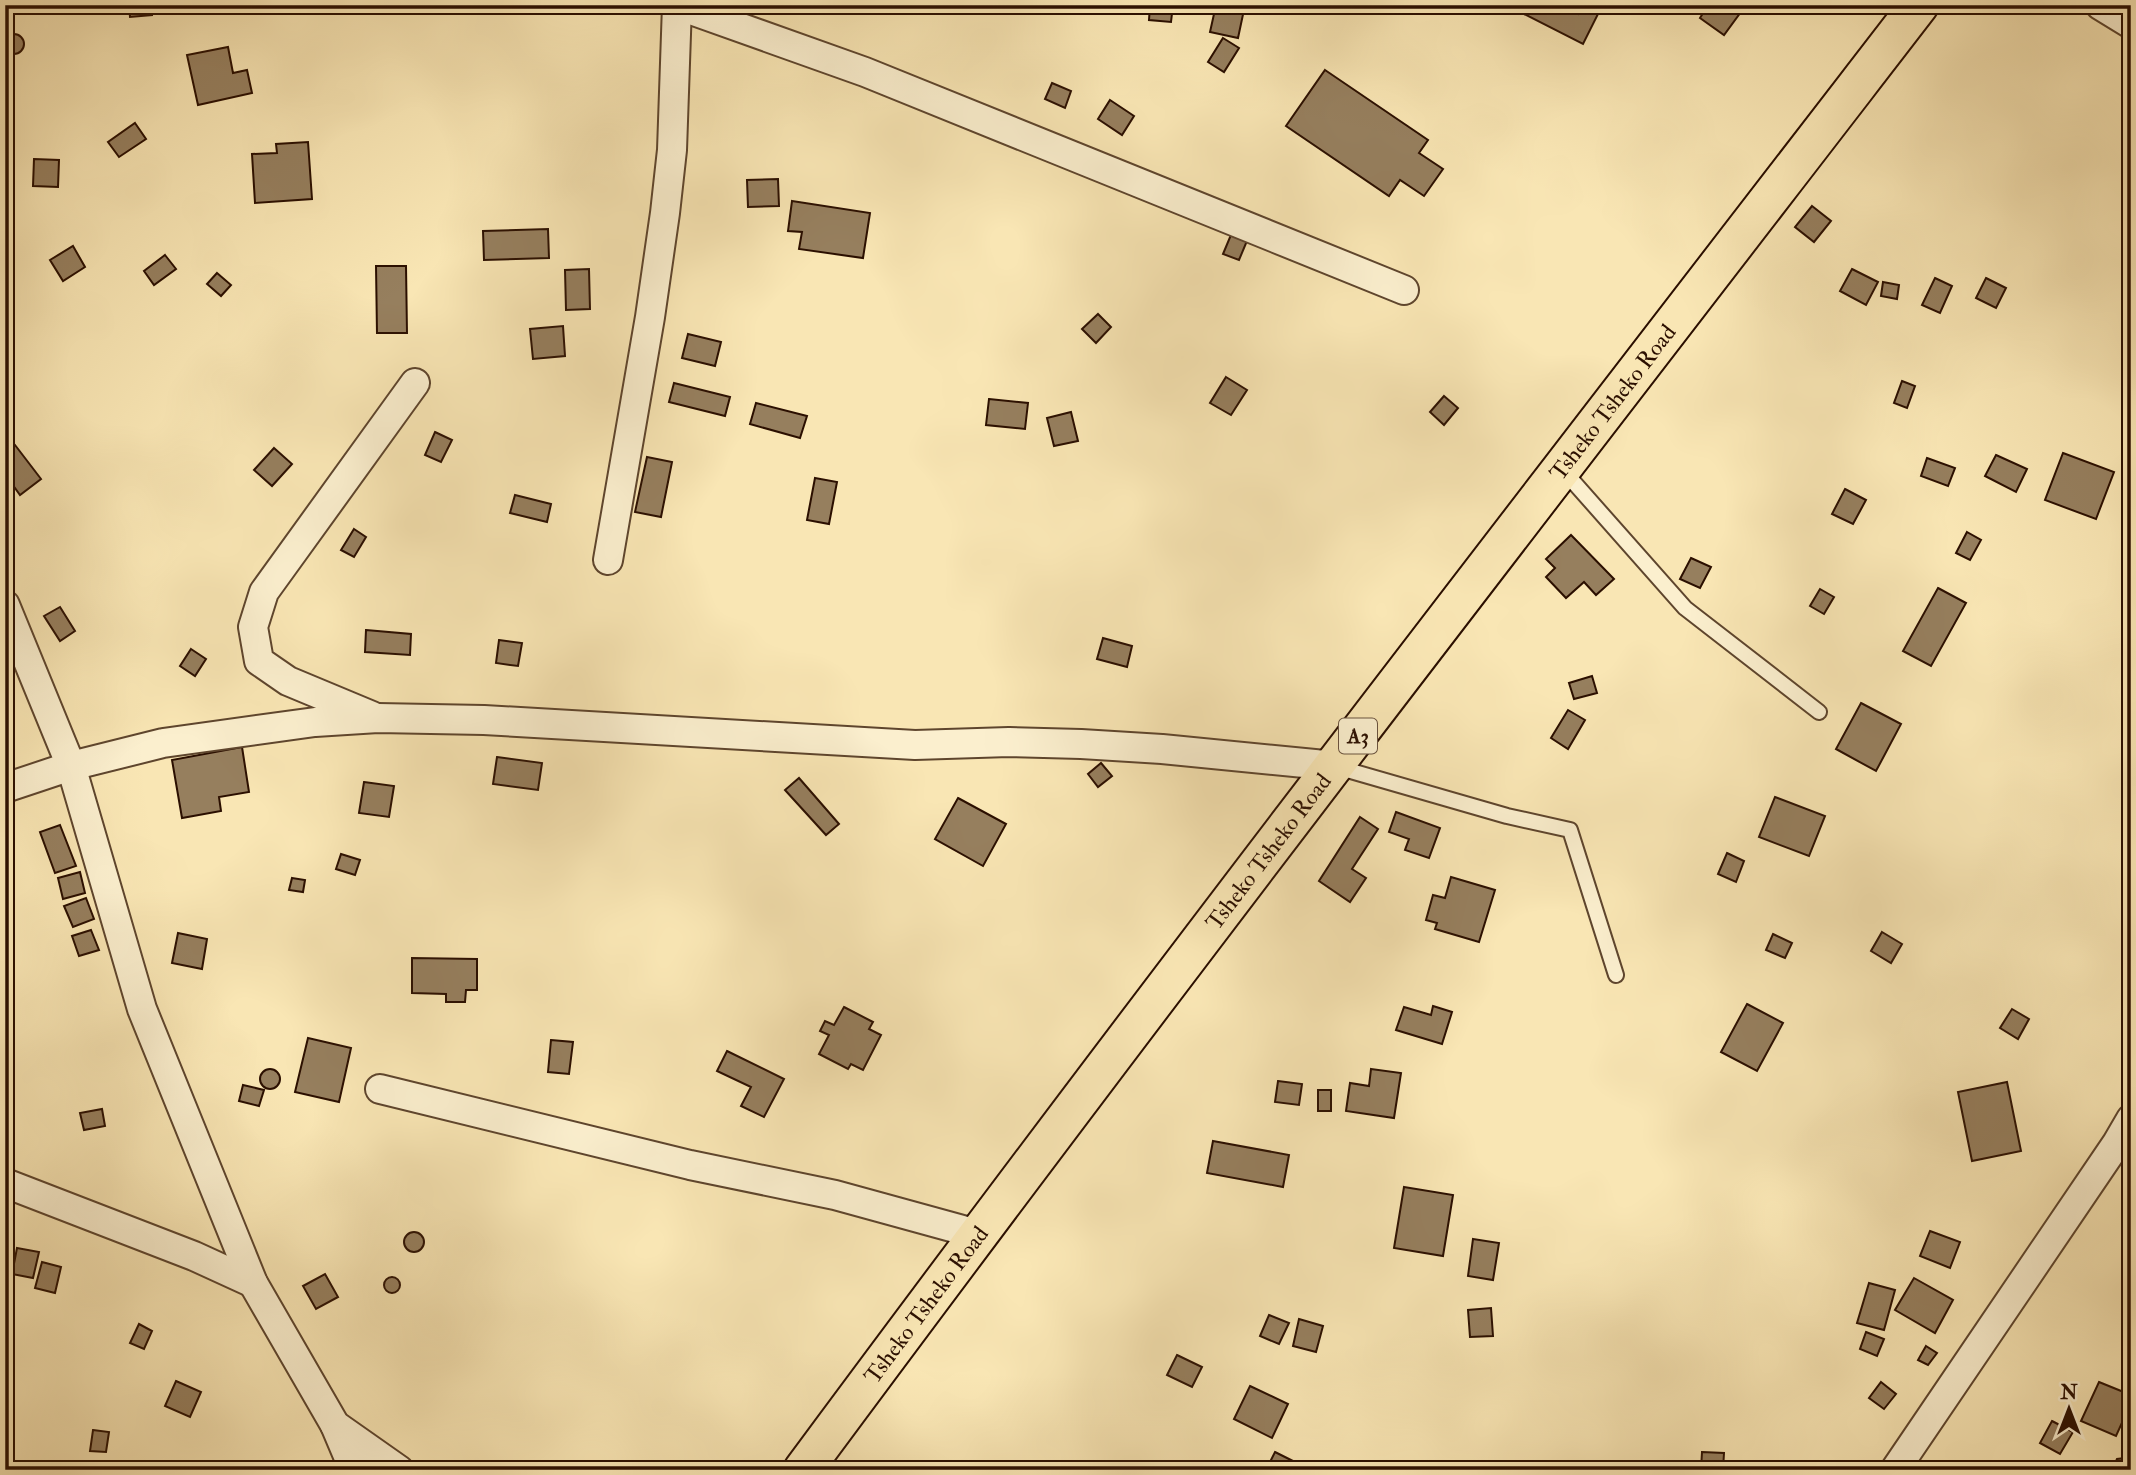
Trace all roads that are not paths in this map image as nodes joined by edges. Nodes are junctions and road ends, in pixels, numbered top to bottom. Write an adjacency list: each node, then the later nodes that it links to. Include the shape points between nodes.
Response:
1 (677, 5): 5 (street, via 865,72); 8 (street, via 665,212)
2 (1919, 5): 7 (highway, Tsheko Tsheko Road / A3)
3 (2100, 5): 4 (street)
4 (2131, 24)
5 (1404, 290)
6 (415, 383): 11 (street, via 264,592 253,627 259,661 288,681)
7 (1562, 468): 10 (lane, via 1685,608); 13 (highway, Tsheko Tsheko Road / A3)
8 (608, 560)
9 (5, 605): 12 (street)
10 (1819, 712)
11 (378, 718): 12 (street, via 163,743); 13 (street, via 915,745 1082,744)
12 (71, 766): 14 (street); 20 (street, via 142,1010)
13 (1335, 766): 15 (lane, via 1570,830); 19 (highway, Tsheko Tsheko Road / A3)
14 (5, 788)
15 (1616, 975)
16 (380, 1089): 19 (street, via 690,1165 835,1195)
17 (2131, 1119): 25 (street)
18 (5, 1183): 20 (street)
19 (977, 1234): 24 (highway, Tsheko Tsheko Road / A3)
20 (253, 1283): 21 (street)
21 (335, 1425): 22 (street); 23 (street)
22 (354, 1470)
23 (399, 1470)
24 (803, 1470)
25 (1895, 1470)

